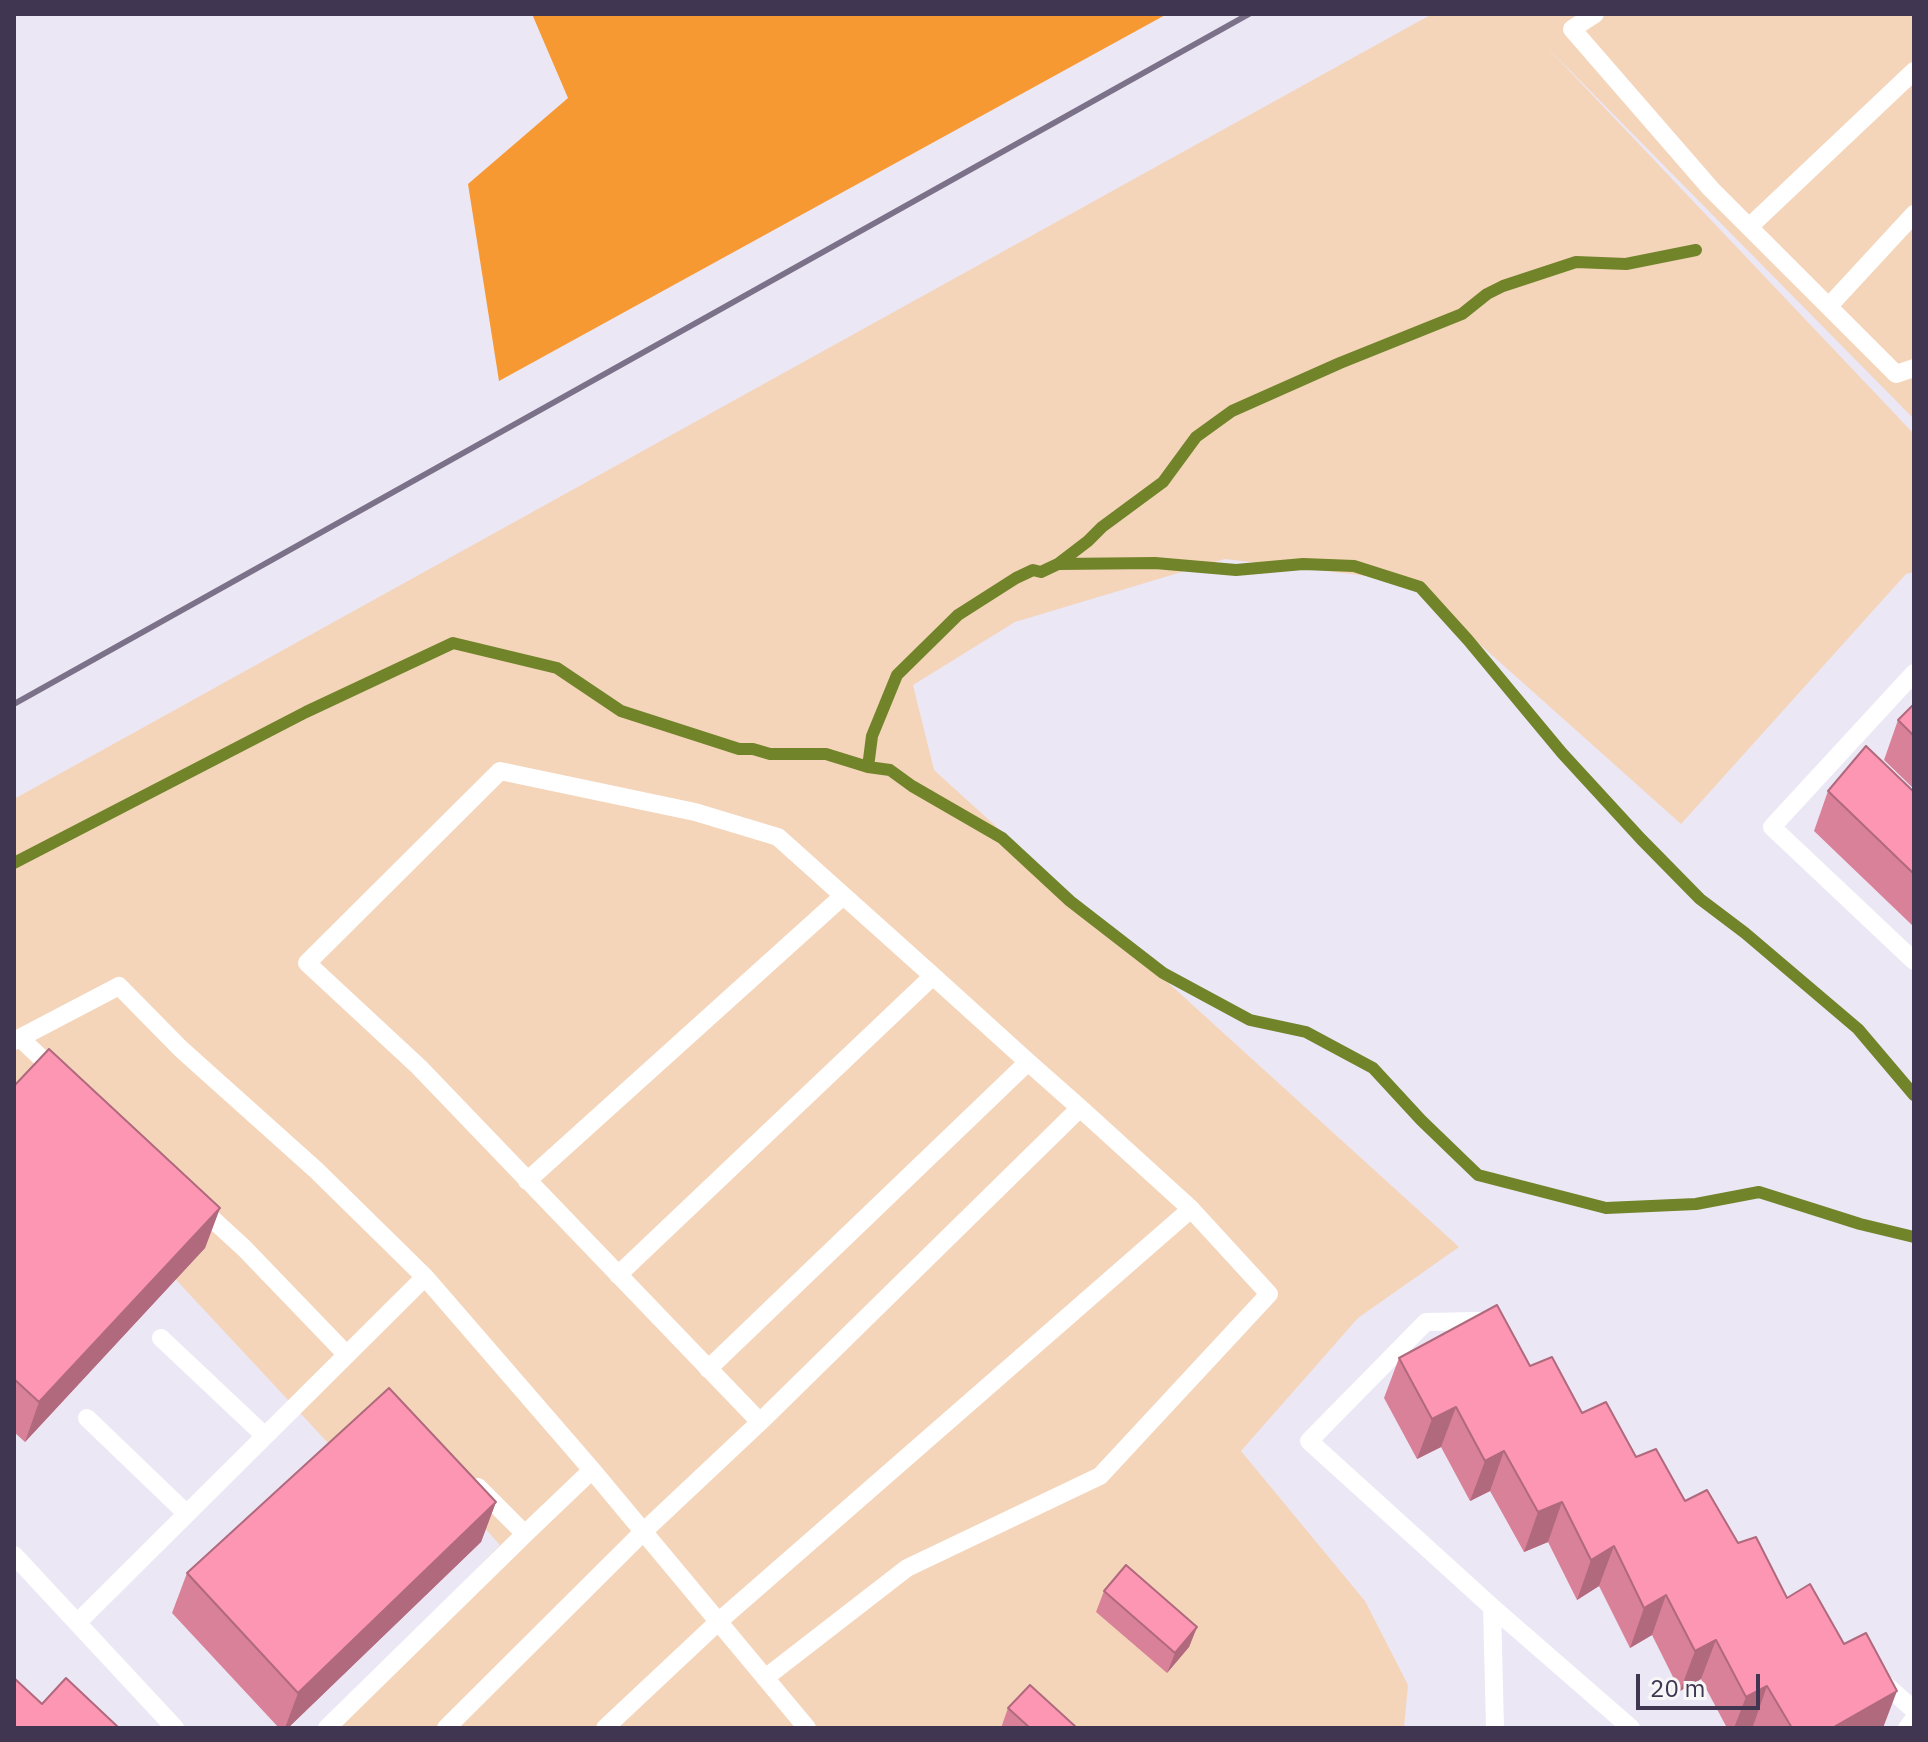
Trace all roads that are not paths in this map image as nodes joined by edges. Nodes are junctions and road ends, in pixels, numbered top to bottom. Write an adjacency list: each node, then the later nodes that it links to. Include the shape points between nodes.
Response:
1 (1595, 14): 4 (lane, via 1572,29)
2 (1914, 71): 4 (lane)
3 (1914, 214): 5 (lane)
4 (1749, 227): 5 (lane)
5 (1829, 306): 6 (lane, via 1896,374)
6 (1914, 368)
7 (1914, 673): 9 (lane, via 1847,756 1772,827)
8 (843, 896): 10 (lane); 15 (lane); 15 (lane, via 778,837 695,812 500,771 307,963 419,1067)
9 (1914, 961)
10 (933, 976): 12 (lane); 18 (lane)
11 (17, 1040): 13 (lane); 19 (lane, via 119,986)
12 (1028, 1062): 14 (lane); 23 (lane)
13 (75, 1091)
14 (1080, 1108): 17 (lane); 25 (lane)
15 (527, 1181): 18 (lane)
16 (187, 1196): 22 (lane)
17 (1191, 1209): 35 (lane); 37 (lane, via 1269,1294 1100,1476 907,1568)
18 (618, 1275): 23 (lane)
19 (425, 1277): 22 (lane); 27 (lane)
20 (161, 1338): 26 (lane)
21 (1501, 1342): 33 (lane, via 1478,1321 1426,1322 1309,1441)
22 (347, 1355): 26 (lane)
23 (708, 1369): 25 (lane)
24 (87, 1418): 29 (lane)
25 (760, 1422): 30 (lane)
26 (265, 1436): 29 (lane)
27 (592, 1470): 30 (lane); 31 (lane)
28 (470, 1478): 31 (lane)
29 (187, 1514): 34 (lane)
30 (643, 1532): 35 (lane); 42 (lane)
31 (525, 1534): 41 (lane)
32 (14, 1555): 34 (lane)
33 (1492, 1607): 45 (lane); 46 (lane)
34 (78, 1622): 40 (lane)
35 (718, 1622): 37 (lane); 43 (lane)
36 (1867, 1668): 38 (lane)
37 (765, 1678): 44 (lane)
38 (1914, 1710)
39 (1914, 1719): 47 (lane)
40 (175, 1728)
41 (327, 1728)
42 (446, 1728)
43 (605, 1728)
44 (807, 1728)
45 (1495, 1728)
46 (1631, 1728)
47 (1907, 1728)

